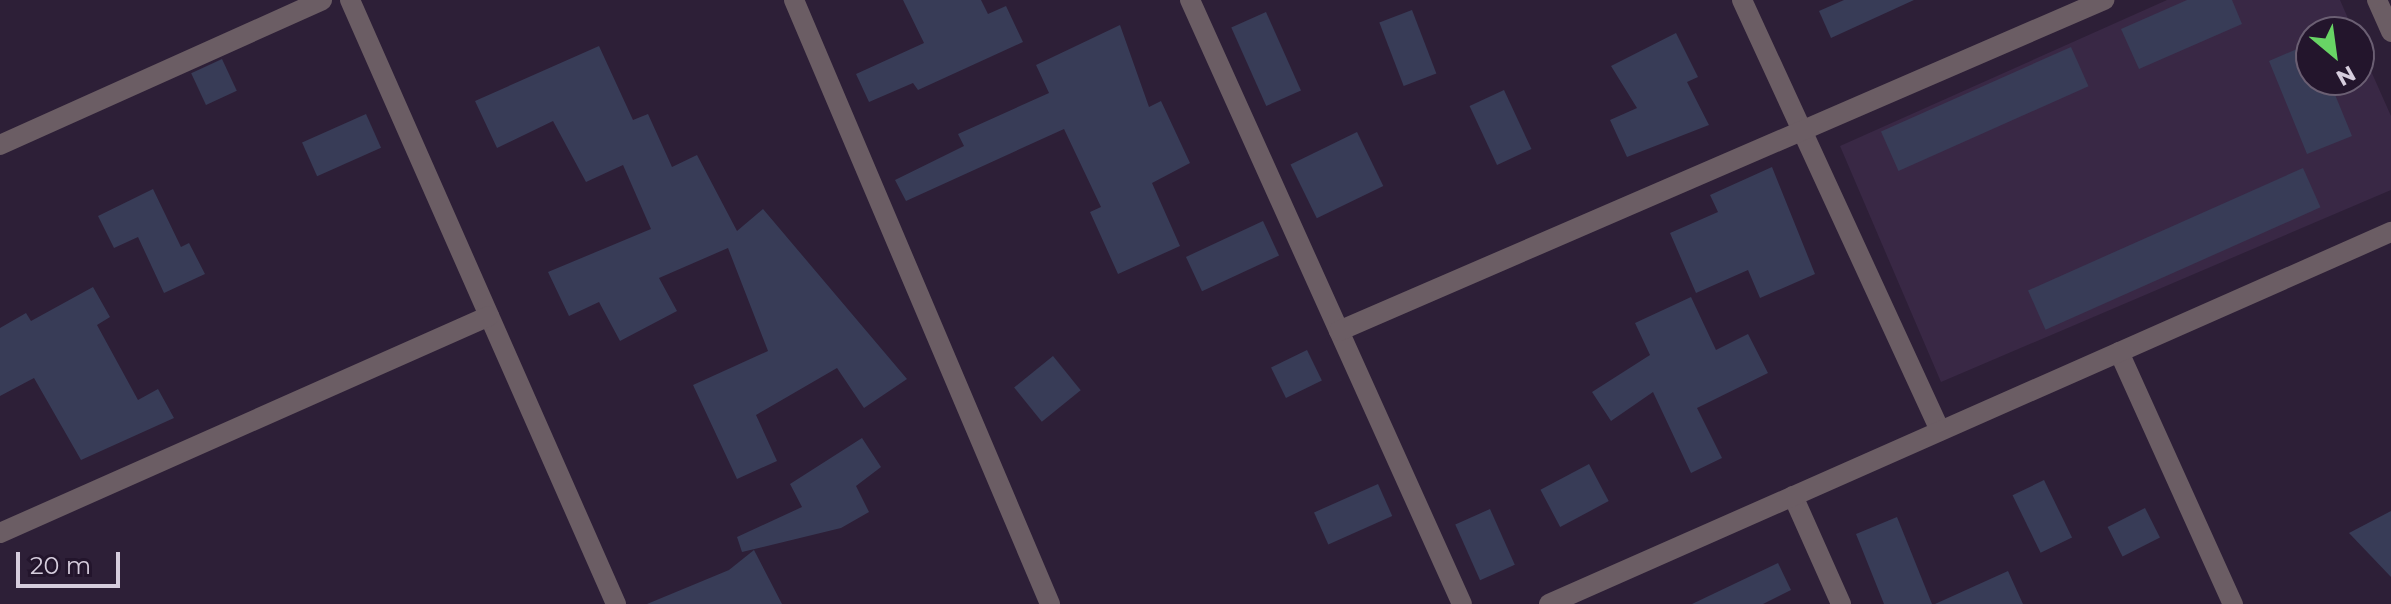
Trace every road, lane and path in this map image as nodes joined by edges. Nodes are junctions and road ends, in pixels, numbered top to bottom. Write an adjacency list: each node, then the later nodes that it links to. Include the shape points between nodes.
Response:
1 (322, 0): 10 (street)
2 (350, 0): 12 (street)
3 (794, 0): 19 (street)
4 (1190, 0): 13 (street)
5 (1742, 0): 9 (street)
6 (2104, 0): 9 (street)
7 (2377, 0): 8 (street)
8 (2391, 32)
9 (1802, 130): 13 (street); 15 (street)
10 (0, 145)
11 (2391, 232): 14 (street)
12 (489, 316): 17 (street); 18 (street)
13 (1339, 331): 20 (street)
14 (2119, 352): 15 (street); 23 (street)
15 (1940, 431): 16 (street)
16 (1793, 496): 21 (street); 22 (street)
17 (0, 533)
18 (616, 604)
19 (1050, 604)
20 (1462, 604)
21 (1549, 604)
22 (1841, 604)
23 (2233, 604)

